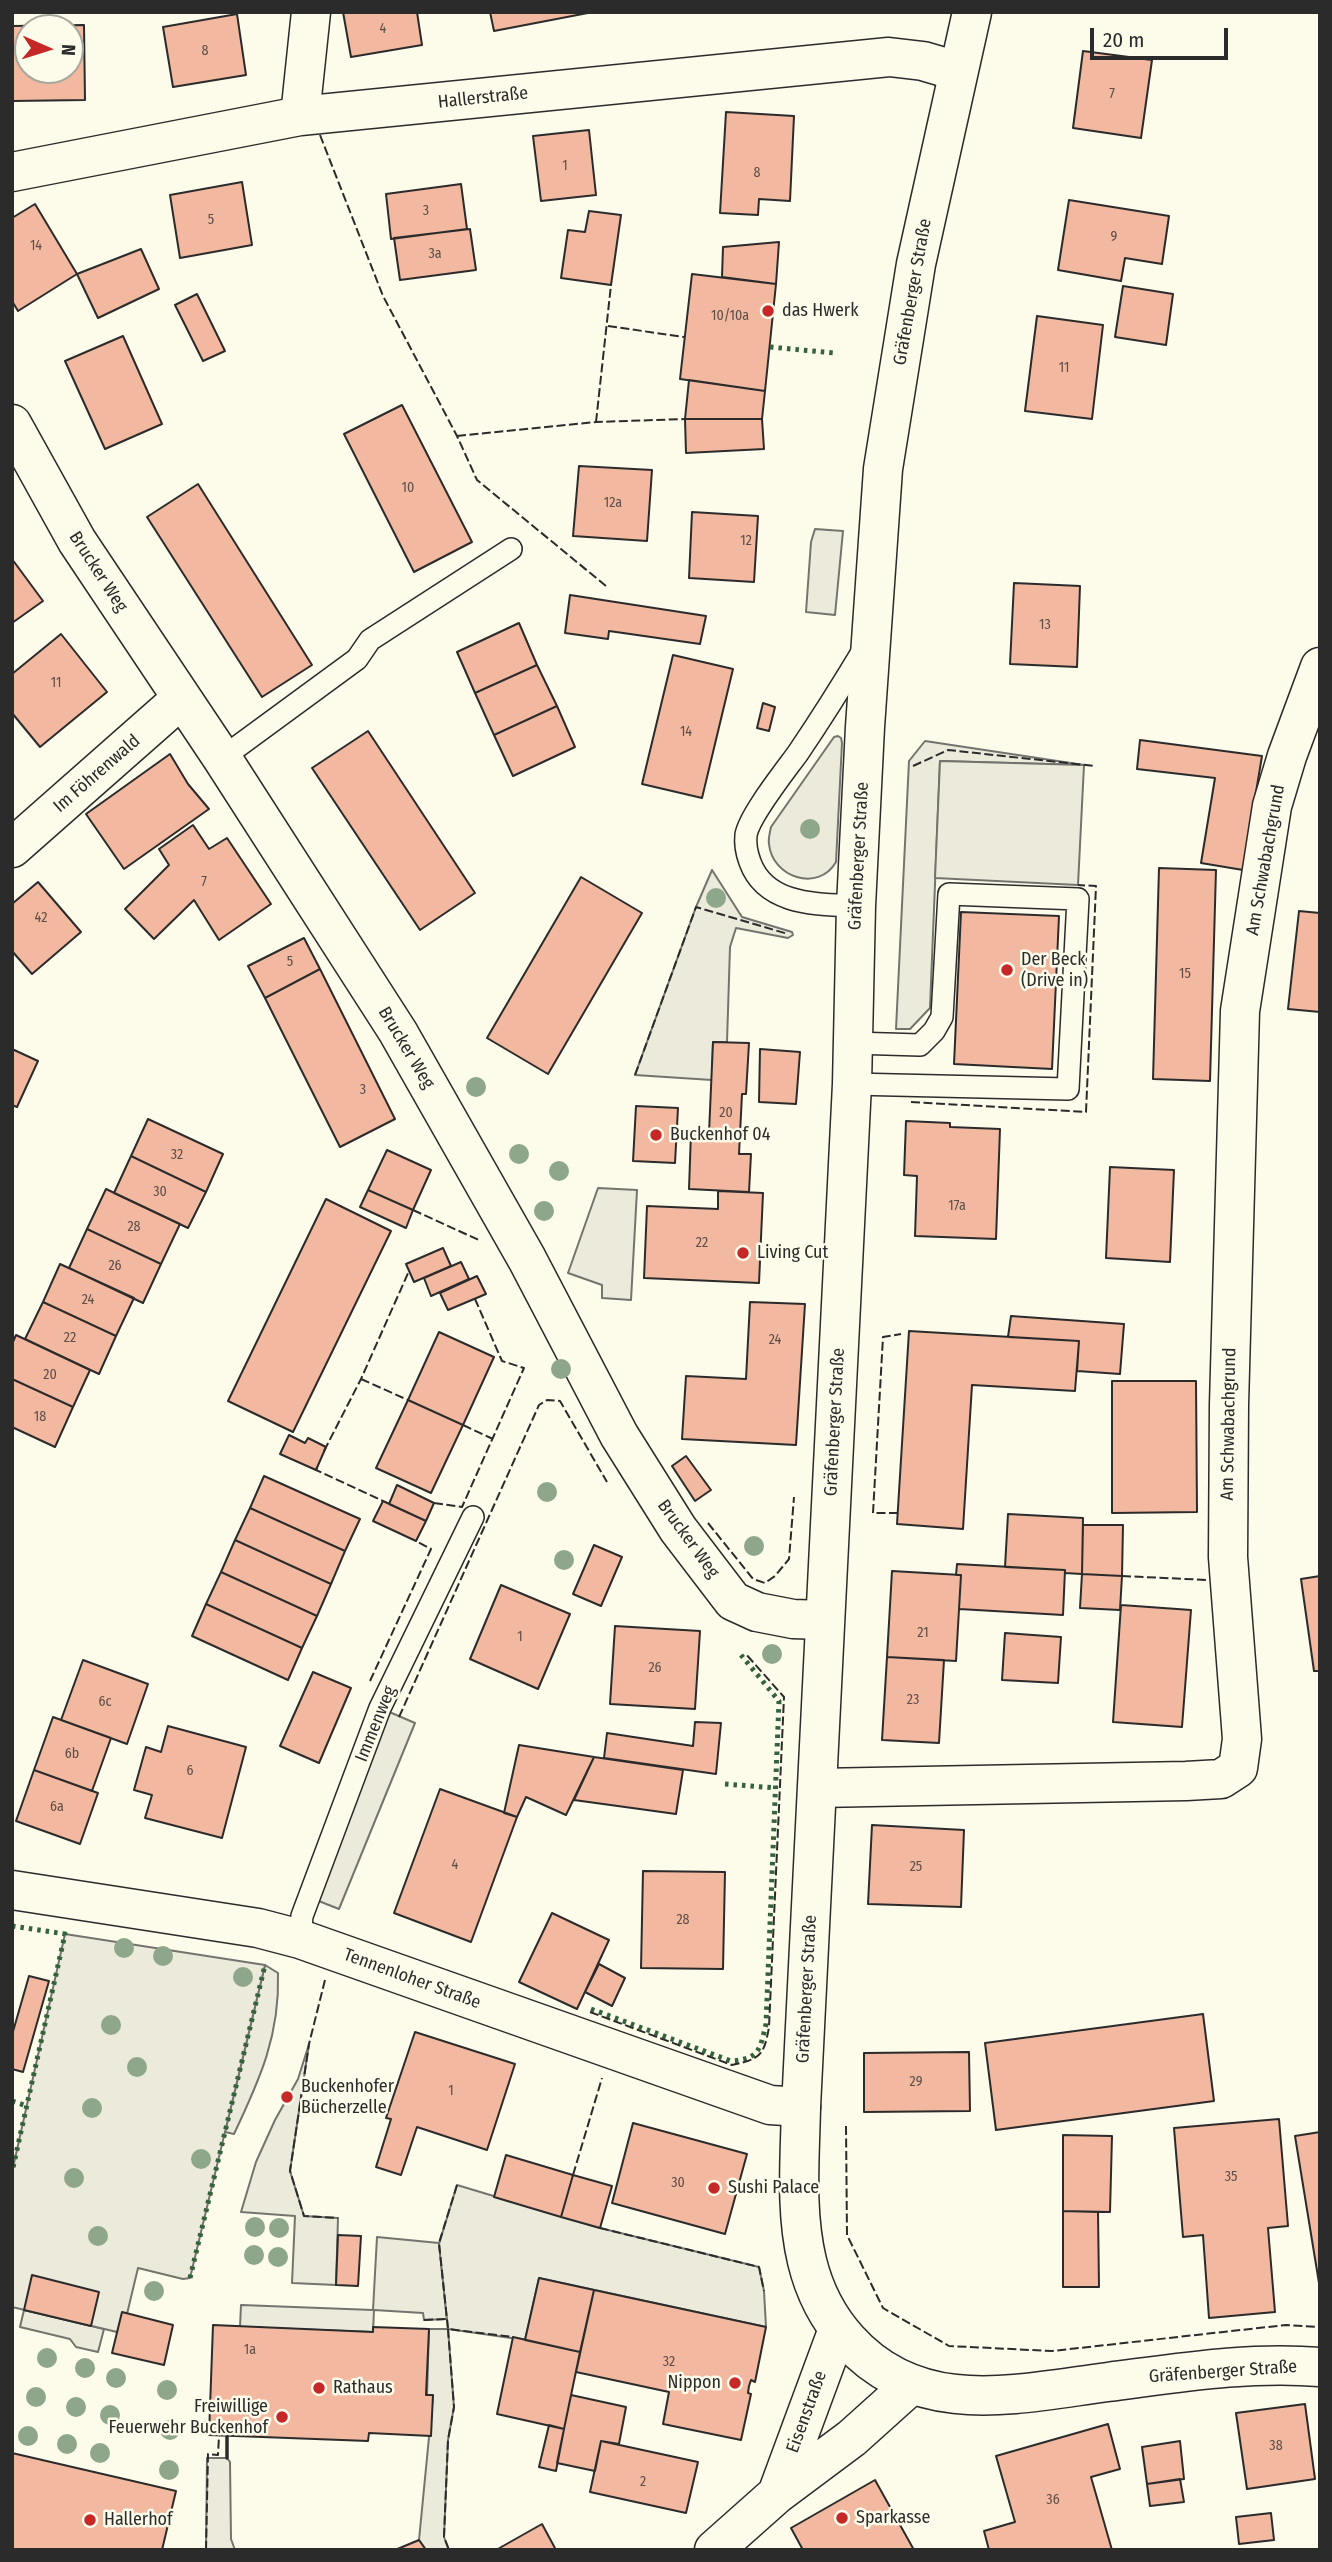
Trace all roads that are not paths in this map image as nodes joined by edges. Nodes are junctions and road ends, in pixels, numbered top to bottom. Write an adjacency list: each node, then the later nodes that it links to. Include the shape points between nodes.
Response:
1 (311, 12): 4 (street)
2 (972, 12): 3 (street, Gräfenberger Straße)
3 (957, 71): 4 (street, Hallerstraße, via 888,57); 8 (street, Gräfenberger Straße, via 916,264 891,414)
4 (300, 116): 5 (street, Hallerstraße)
5 (12, 172)
6 (12, 424): 10 (street, Brucker Weg, via 77,541)
7 (511, 550): 11 (lane, via 370,640 357,659)
8 (870, 638): 13 (street, Gräfenberger Straße); 13 (lane, via 746,834 754,872 768,888 810,904)
9 (1320, 667): 18 (street, Am Schwabachgrund, via 1272,806 1240,1011 1228,1544 1242,1739 1238,1768 1221,1779 1186,1782)
10 (181, 699): 11 (street, Brucker Weg); 12 (street, Im Föhrenwald)
11 (222, 758): 17 (street, Brucker Weg, via 398,1032 527,1259 619,1435 678,1529 733,1601 757,1612)
12 (12, 848)
13 (856, 906): 14 (street, Gräfenberger Straße)
14 (852, 1043): 15 (street, Gräfenberger Straße); 15 (lane, via 920,1045 934,1031 942,1017 949,894 1078,899 1068,1089)
15 (852, 1084): 17 (street, Gräfenberger Straße)
16 (472, 1517): 20 (lane, Immenweg, via 380,1709 302,1916)
17 (824, 1620): 18 (street, Gräfenberger Straße)
18 (818, 1788): 21 (street, Gräfenberger Straße)
19 (12, 1890): 20 (street, Tennenloher Straße, via 258,1928)
20 (300, 1939): 21 (street, Tennenloher Straße, via 770,2105)
21 (801, 2107): 22 (street, Gräfenberger Straße, via 804,2246 816,2290)
22 (838, 2329): 24 (street, Gräfenberger Straße, via 874,2365); 25 (street, Eisenstraße)
23 (1320, 2367): 24 (street, Gräfenberger Straße, via 1207,2370 990,2396 951,2395)
24 (911, 2385): 25 (street, Eisenstraße, via 852,2438)
25 (777, 2494): 26 (street, Eisenstraße)
26 (714, 2550)

